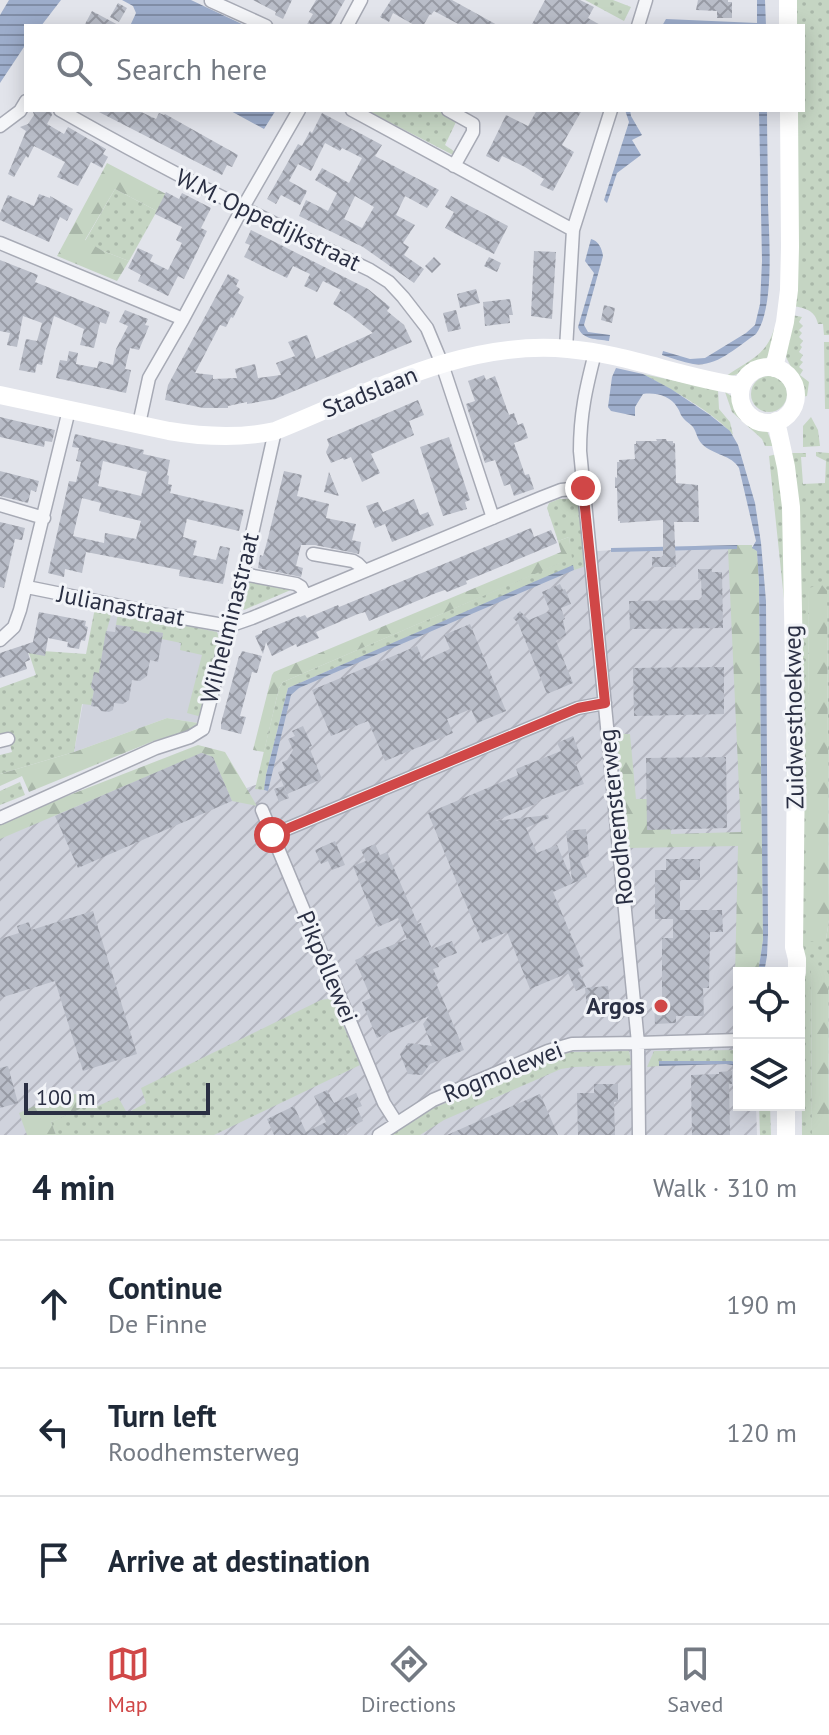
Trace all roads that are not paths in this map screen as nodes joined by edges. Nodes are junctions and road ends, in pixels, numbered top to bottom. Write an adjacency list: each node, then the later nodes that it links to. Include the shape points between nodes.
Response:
1 (361, 0): 7 (street)
2 (630, 0): 5 (street)
3 (788, 0): 9 (street)
4 (211, 1): 6 (street)
5 (646, 3): 8 (street)
6 (262, 24)
7 (348, 24)
8 (639, 24)
9 (788, 24)
10 (24, 104): 17 (street)
11 (64, 112): 19 (street, W.M. Oppedijkstraat)
12 (298, 112): 19 (street)
13 (356, 112): 18 (street)
14 (452, 112): 18 (street, via 473,124)
15 (610, 112): 20 (street)
16 (789, 112): 26 (street, via 789,290)
17 (0, 126)
18 (454, 166): 20 (street)
19 (242, 209): 22 (street); 25 (street, W.M. Oppedijkstraat, via 389,282 427,328)
20 (573, 230): 23 (street)
21 (0, 243): 22 (street)
22 (183, 319): 31 (street, via 149,378)
23 (566, 349): 24 (street, Stadslaan); 25 (street, Stadslaan, via 509,349)
24 (595, 353): 27 (street, Stadslaan); 33 (street, Roodhemsterweg, via 580,422)
25 (442, 364): 32 (street, Stadslaan); 36 (street, W.M. Oppedijkstraat)
26 (774, 368): 27 (street, via 754,371); 30 (street, via 790,378 795,395 788,414)
27 (741, 386): 30 (street, via 742,406 750,416)
28 (0, 395): 29 (street, Stadslaan)
29 (69, 410): 31 (street, Stadslaan); 35 (street)
30 (776, 421): 48 (street, Zuidwesthoekweg, via 791,517)
31 (139, 424): 32 (street, Stadslaan, via 223,438)
32 (275, 431): 39 (street, Wilhelminastraat)
33 (583, 488): 36 (street, via 561,490); 44 (street, Roodhemsterweg)
34 (0, 505): 35 (street)
35 (44, 518): 40 (street)
36 (493, 518): 38 (street)
37 (313, 554): 38 (street, via 353,561)
38 (364, 570): 41 (street)
39 (243, 574): 41 (street, via 296,584); 42 (street, Wilhelminastraat)
40 (27, 587): 42 (street, Julianastraat); 43 (street, via 14,627)
41 (305, 595): 42 (street)
42 (229, 626): 46 (street, Wilhelminastraat, via 203,729)
43 (0, 640)
44 (605, 703): 47 (street, via 578,708); 52 (street, Roodhemsterweg)
45 (262, 810): 47 (street, Pikpôllewei)
46 (0, 818)
47 (272, 835): 55 (street, Pikpôllewei)
48 (794, 947): 49 (street, Zuidwesthoekweg); 50 (street, Zuidwesthoekweg)
49 (789, 967)
50 (797, 967)
51 (733, 1040): 52 (street)
52 (638, 1043): 55 (street, Rogmolewei, via 572,1044 548,1051 433,1100); 57 (street, Roodhemsterweg)
53 (786, 1111): 58 (street)
54 (798, 1111): 59 (street)
55 (396, 1122): 56 (street, Rogmolewei)
56 (379, 1135)
57 (639, 1135)
58 (786, 1135)
59 (798, 1135)

